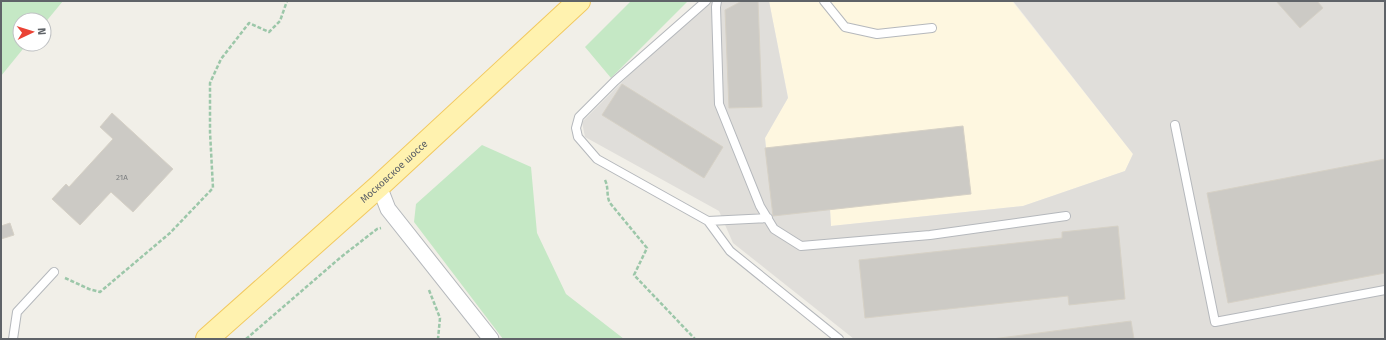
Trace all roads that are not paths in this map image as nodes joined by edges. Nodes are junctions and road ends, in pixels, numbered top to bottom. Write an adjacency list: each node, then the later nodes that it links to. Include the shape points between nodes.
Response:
1 (579, 1): 7 (main road, Московское шоссе)
2 (706, 1): 10 (lane, via 616,81 579,118 576,128 578,137 597,159)
3 (717, 1): 9 (lane, via 720,104 760,206)
4 (824, 1): 5 (lane, via 844,27 877,34)
5 (932, 28)
6 (1176, 125): 12 (lane, via 1215,322)
7 (379, 186): 14 (main road, Московское шоссе); 15 (street, via 388,209)
8 (1066, 216): 9 (lane, via 930,235 801,246 774,229)
9 (768, 218): 10 (lane)
10 (708, 221): 16 (lane, via 730,251)
11 (54, 272): 13 (lane, via 17,312)
12 (1385, 290)
13 (13, 339)
14 (207, 339)
15 (491, 339)
16 (839, 339)

